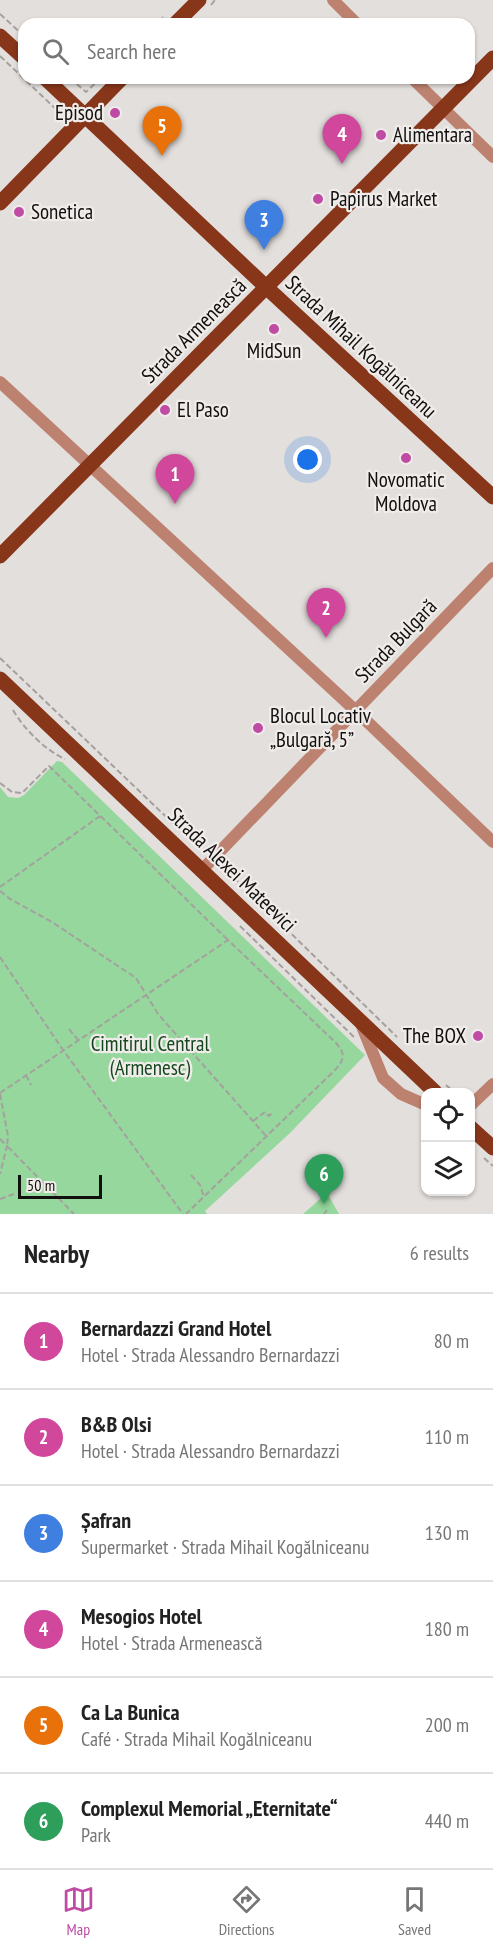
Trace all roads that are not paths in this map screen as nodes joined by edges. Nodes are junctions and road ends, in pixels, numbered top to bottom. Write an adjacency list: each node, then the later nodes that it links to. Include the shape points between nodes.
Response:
1 (199, 0): 3 (main road)
2 (333, 0): 4 (street)
3 (182, 18)
4 (351, 18)
5 (0, 36): 6 (main road)
6 (18, 52)
7 (493, 58): 8 (main road, Strada Armenească)
8 (475, 77)
9 (51, 84): 14 (main road, Strada Mihail Kogălniceanu)
10 (116, 84): 14 (main road)
11 (418, 84): 13 (street)
12 (468, 84): 13 (main road, Strada Armenească)
13 (444, 109): 15 (street); 17 (main road, Strada Armenească)
14 (86, 116): 16 (main road); 17 (main road, Strada Mihail Kogălniceanu)
15 (493, 157)
16 (0, 203)
17 (266, 287): 19 (main road, Strada Armenească); 20 (main road, Strada Mihail Kogălniceanu)
18 (0, 382): 19 (street)
19 (91, 465): 21 (main road, Strada Armenească); 24 (street)
20 (493, 497)
21 (0, 556)
22 (493, 568): 24 (street, Strada Bulgară)
23 (0, 679): 26 (main road, Strada Alexei Mateevici)
24 (356, 711): 25 (street); 26 (street, Strada Bulgară)
25 (493, 842)
26 (202, 870): 27 (main road, Strada Alexei Mateevici)
27 (359, 1020): 29 (main road, Strada Alexei Mateevici); 31 (street, via 383,1078 401,1094)
28 (493, 1084): 30 (street)
29 (440, 1088)
30 (475, 1102)
31 (421, 1103)
32 (475, 1131): 33 (main road)
33 (493, 1148)

